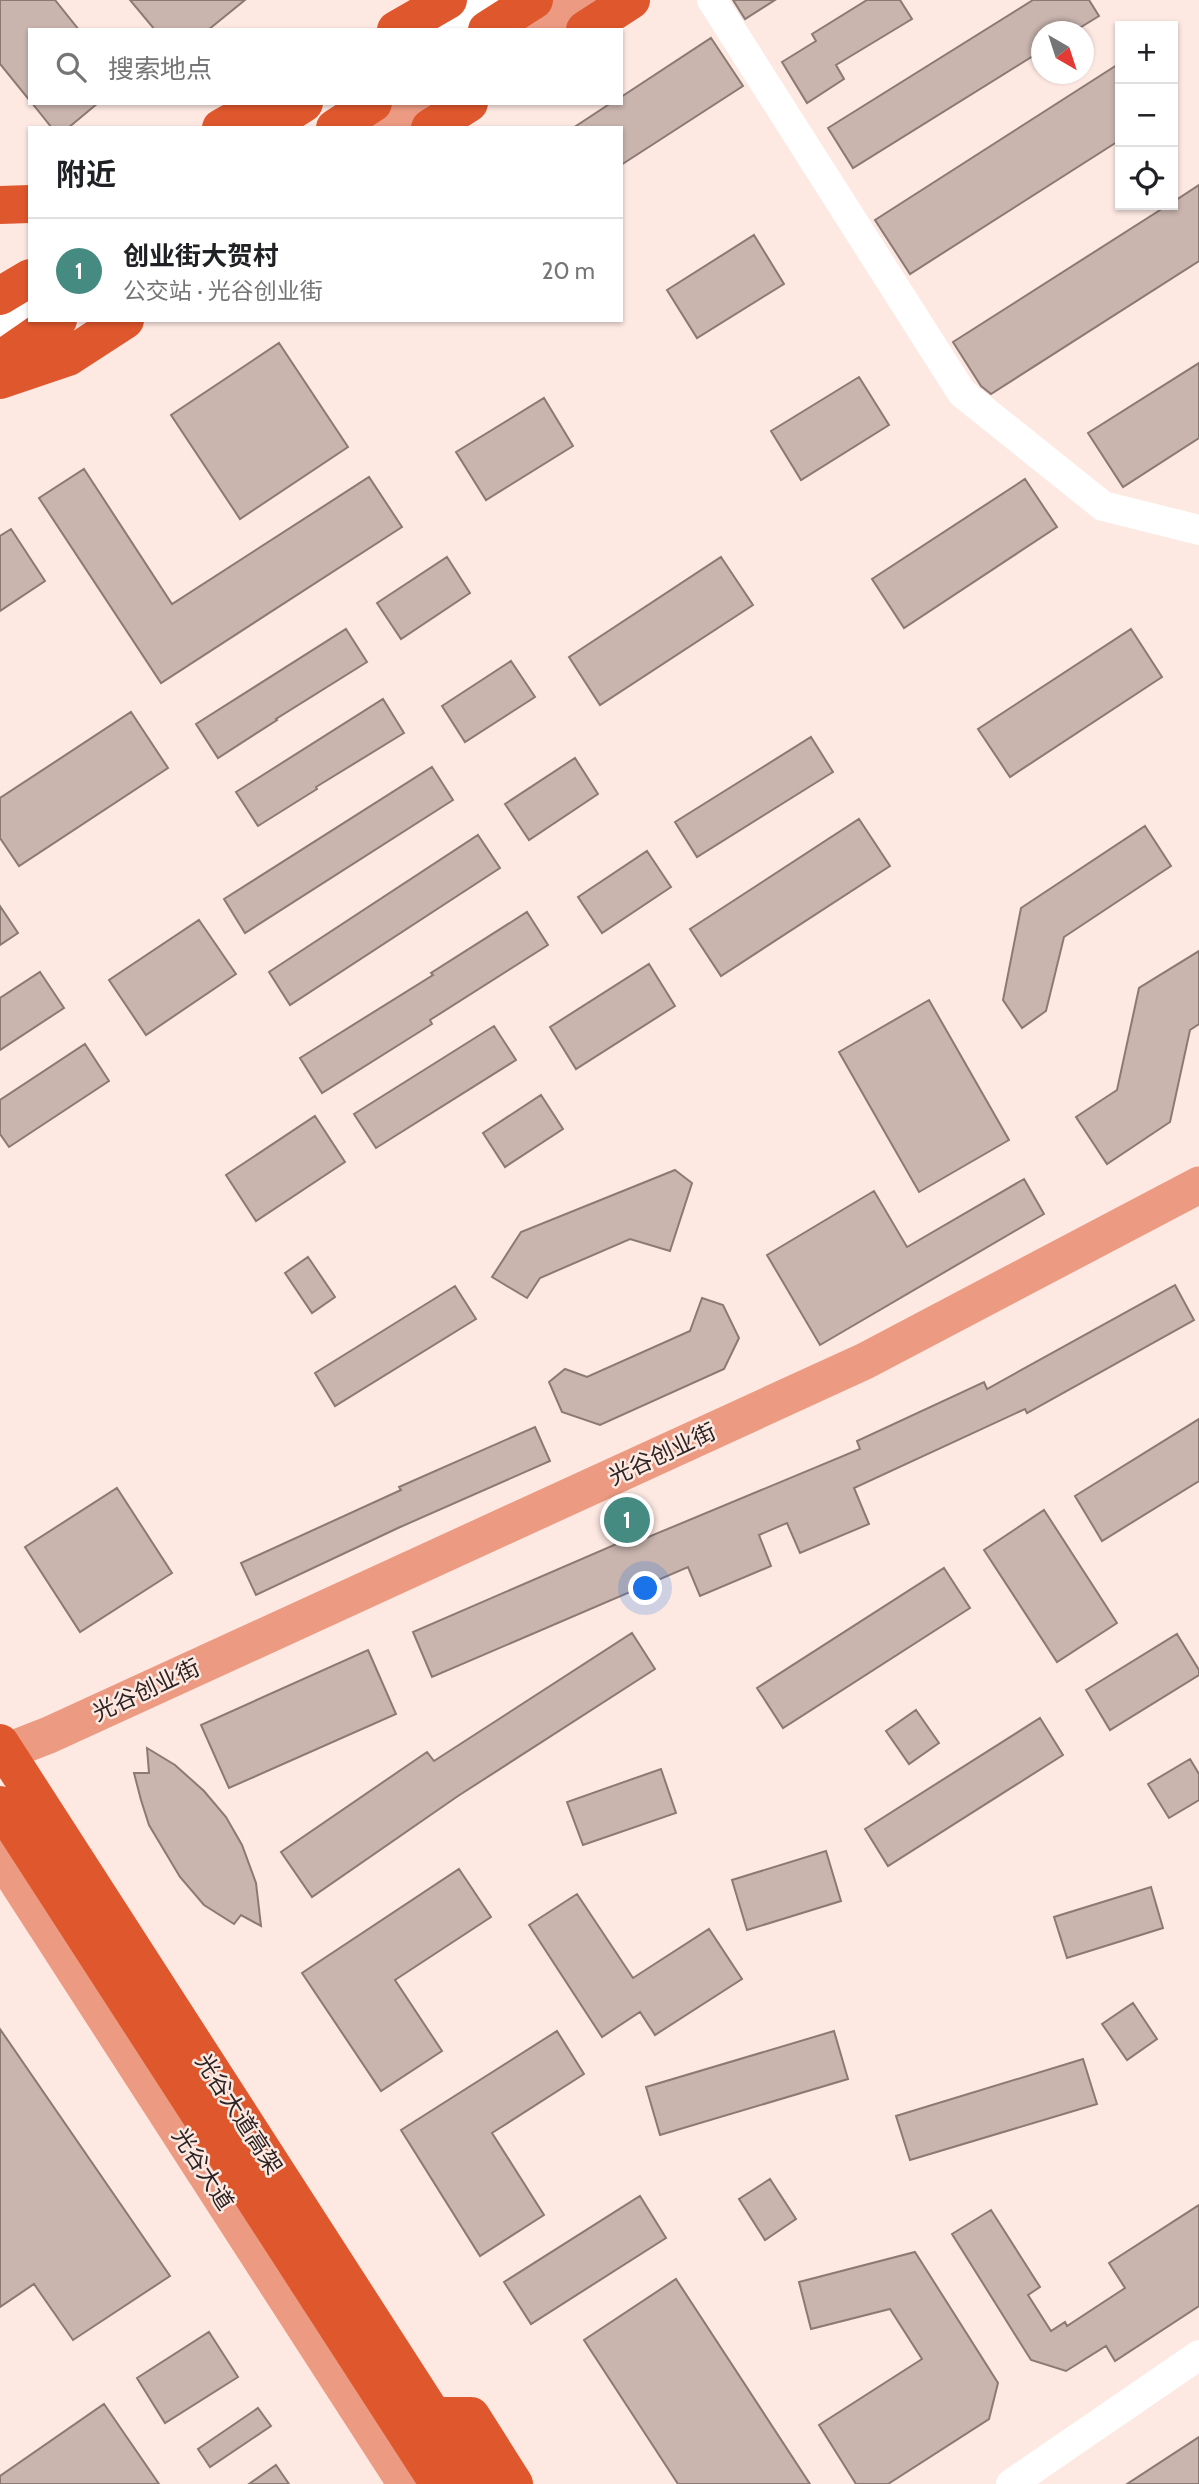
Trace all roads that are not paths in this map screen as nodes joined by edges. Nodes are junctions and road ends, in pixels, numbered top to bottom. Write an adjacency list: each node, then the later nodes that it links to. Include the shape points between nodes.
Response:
1 (448, 0): 9 (highway); 10 (main road)
2 (465, 0): 11 (highway)
3 (484, 0): 12 (street)
4 (516, 0): 13 (street)
5 (534, 0): 14 (highway)
6 (584, 0): 15 (main road)
7 (631, 0): 16 (highway)
8 (712, 0): 50 (street, via 962,393 1102,506)
9 (399, 28)
10 (404, 28)
11 (422, 28)
12 (441, 28)
13 (473, 28)
14 (490, 28)
15 (542, 28)
16 (588, 28)
17 (261, 105): 25 (highway)
18 (284, 105): 26 (main road)
19 (301, 105): 27 (highway)
20 (320, 105): 28 (street)
21 (351, 105): 29 (street)
22 (370, 105): 30 (highway)
23 (422, 105): 31 (main road)
24 (466, 105): 32 (highway)
25 (225, 126)
26 (251, 126)
27 (268, 126)
28 (288, 126)
29 (318, 126)
30 (338, 126)
31 (389, 126)
32 (433, 126)
33 (28, 204): 34 (highway)
34 (0, 205)
35 (28, 267): 37 (main road)
36 (28, 279): 39 (highway)
37 (0, 285)
38 (28, 290): 40 (street)
39 (0, 296)
40 (0, 307)
41 (28, 310): 46 (street)
42 (29, 322): 47 (highway)
43 (55, 322): 48 (highway)
44 (72, 322): 48 (main road)
45 (122, 322): 49 (highway, via 68,357)
46 (0, 326)
47 (0, 339)
48 (0, 361)
49 (0, 380)
50 (1199, 530)
51 (1199, 1185): 53 (main road, 光谷创业街, via 865,1360)
52 (1199, 1214): 53 (main road, 光谷创业街, via 876,1383)
53 (3, 1759): 56 (main road, via 69,1826); 58 (highway, 光谷大道高架); 59 (highway, 光谷大道高架, via 54,1828)
54 (0, 1855): 57 (main road, 光谷大道)
55 (1199, 2355): 62 (street)
56 (441, 2416): 60 (main road); 61 (highway, via 471,2416)
57 (406, 2484)
58 (439, 2484)
59 (477, 2484)
60 (486, 2484)
61 (514, 2484)
62 (1011, 2484)

